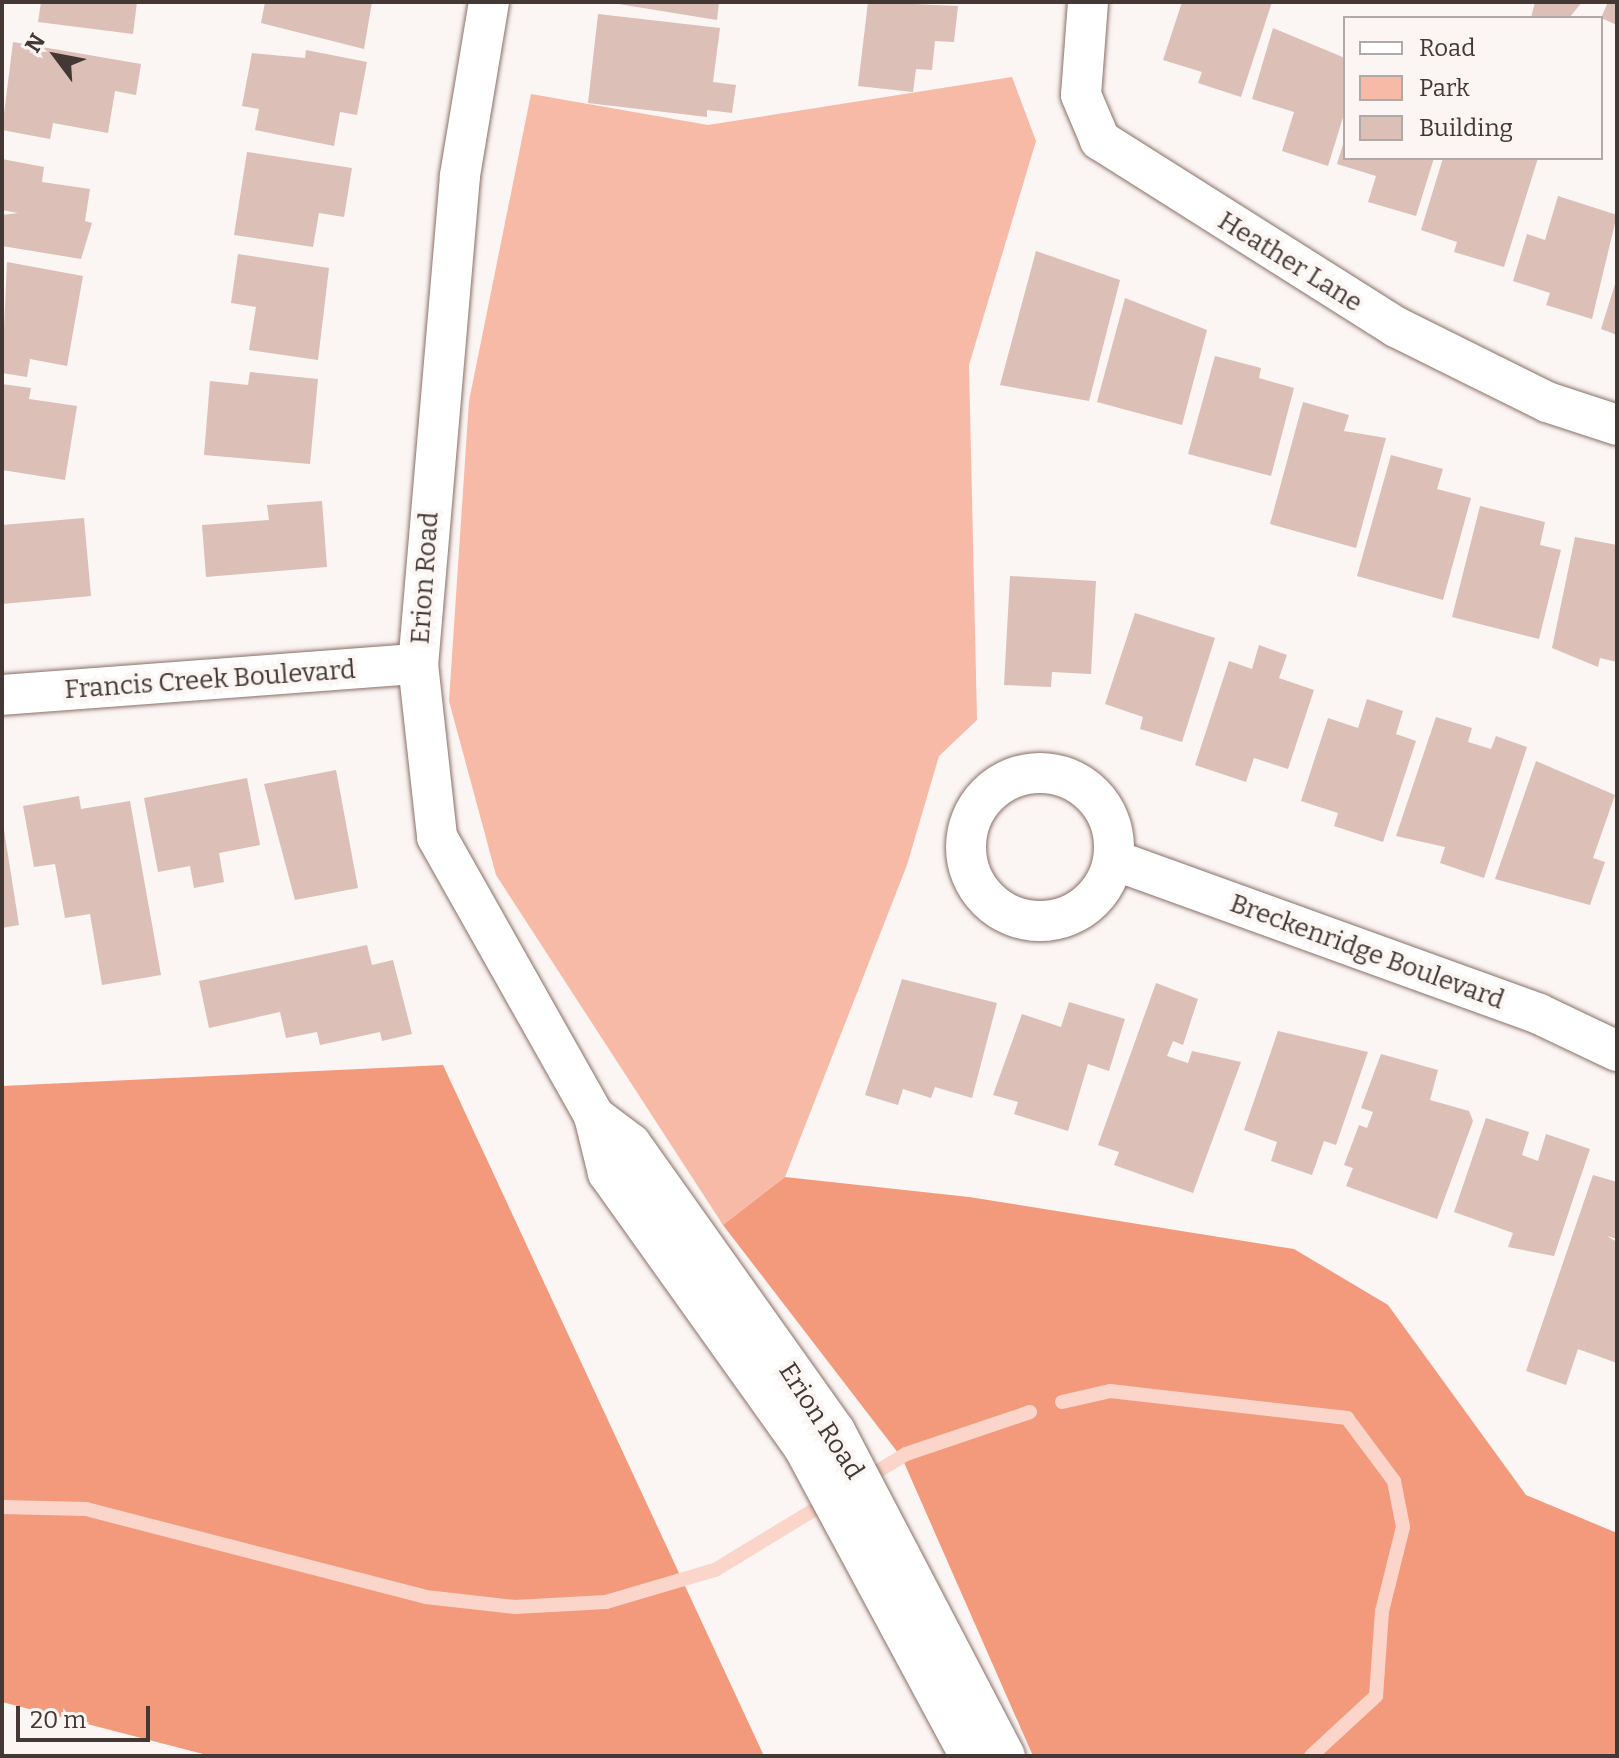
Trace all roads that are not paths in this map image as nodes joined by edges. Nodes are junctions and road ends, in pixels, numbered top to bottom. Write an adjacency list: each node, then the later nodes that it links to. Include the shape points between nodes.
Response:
1 (489, 2): 4 (street, Erion Road, via 460,176)
2 (1088, 2): 3 (street, Heather Lane, via 1081,95 1100,140 1396,327 1547,402)
3 (1617, 425)
4 (418, 664): 5 (street, Francis Creek Boulevard); 8 (street, Erion Road, via 437,837 506,971 594,1116 608,1173 820,1440)
5 (2, 695)
6 (1114, 860): 7 (street, Breckenridge Boulevard)
7 (1615, 1043)
8 (882, 1552): 9 (street, Erion Road); 10 (street, Erion Road)
9 (970, 1756)
10 (1005, 1756)

